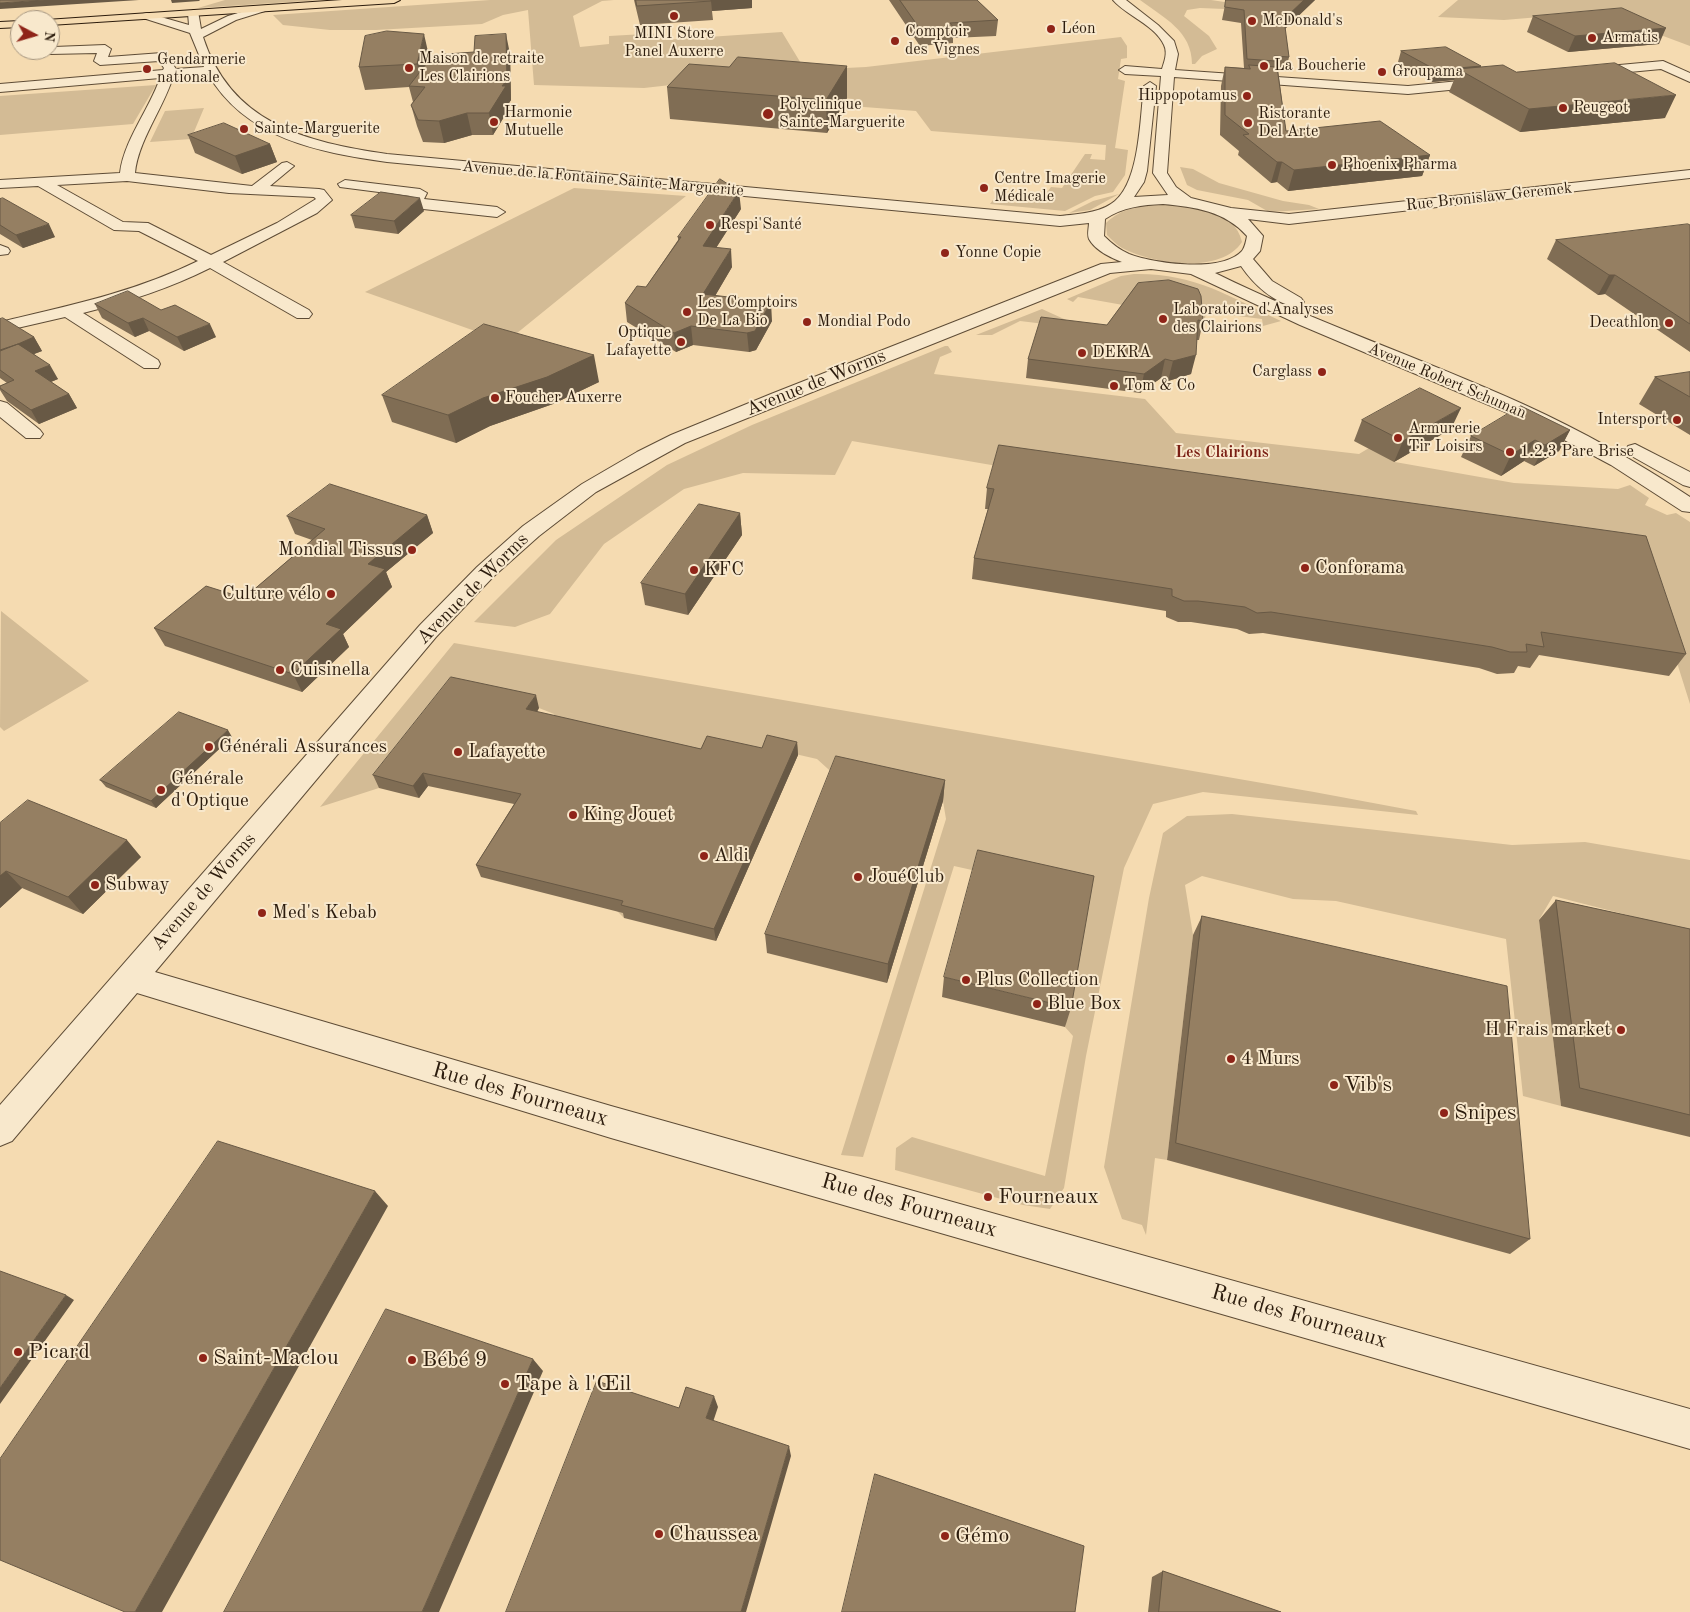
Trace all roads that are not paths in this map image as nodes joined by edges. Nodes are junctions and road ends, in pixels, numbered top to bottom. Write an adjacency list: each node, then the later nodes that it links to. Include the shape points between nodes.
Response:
1 (394, 0): 4 (main road)
2 (1104, 0): 10 (street)
3 (1120, 0): 17 (street, via 1170,44 1172,54)
4 (261, 9): 5 (main road); 8 (street)
5 (194, 13): 6 (main road); 8 (street, Avenue de la Fontaine Sainte-Marguerite)
6 (147, 16): 7 (main road); 8 (street)
7 (60, 21)
8 (195, 33): 15 (street, Avenue de la Fontaine Sainte-Marguerite)
9 (64, 35): 11 (street)
10 (1147, 39)
11 (60, 41)
12 (60, 51): 19 (street, via 105,50 100,61 162,57 170,68)
13 (48, 60): 22 (street)
14 (1152, 67): 16 (street); 17 (street); 34 (street, via 1140,171 1137,182)
15 (212, 70): 19 (street); 24 (street, Avenue de la Fontaine Sainte-Marguerite, via 223,89 248,116 272,130 326,147)
16 (1125, 70)
17 (1168, 72): 21 (street, via 1408,90); 33 (street, via 1160,173 1171,190)
18 (1572, 74): 20 (street, via 1663,65)
19 (169, 75): 22 (street); 27 (street, via 129,158)
20 (1690, 78)
21 (1502, 81)
22 (32, 86): 23 (street)
23 (0, 88)
24 (387, 158): 30 (street); 39 (street, Avenue de la Fontaine Sainte-Marguerite)
25 (288, 166): 31 (street)
26 (1690, 174): 38 (street, Rue Bronislaw Geremek)
27 (127, 177): 28 (street); 31 (street)
28 (39, 181): 29 (street); 43 (street, via 120,227 142,226)
29 (0, 184)
30 (345, 184): 32 (street); 35 (street, via 420,193 414,203)
31 (256, 190): 32 (street)
32 (319, 193): 43 (street, via 324,200 312,210)
33 (1186, 201): 34 (street, via 1148,200); 36 (street)
34 (1121, 204): 37 (street)
35 (498, 212)
36 (1230, 213): 38 (street, Rue Bronislaw Geremek); 40 (street, via 1246,224)
37 (1097, 217): 39 (street, Avenue de la Fontaine Sainte-Marguerite); 41 (street)
38 (1288, 219): 40 (street, Rue Bronislaw Geremek)
39 (1060, 221): 41 (street, Avenue de la Fontaine Sainte-Marguerite)
40 (1255, 236): 42 (street, via 1253,250)
41 (1100, 242): 44 (street, Avenue de la Fontaine Sainte-Marguerite, via 1124,258); 45 (street)
42 (1244, 258): 46 (street, via 1224,266); 53 (street, Avenue Robert Schuman, via 1256,275 1284,297 1501,386 1592,428)
43 (212, 262): 47 (street, via 114,300); 48 (street)
44 (1149, 266): 45 (street, Avenue de Worms); 46 (street)
45 (1107, 268): 55 (street, Avenue de Worms, via 678,439 575,499 491,566 428,631)
46 (1197, 270): 54 (street, Avenue Robert Schuman, via 1300,320 1493,398 1628,467)
47 (68, 311): 49 (street); 50 (street)
48 (303, 314)
49 (0, 327)
50 (151, 364)
51 (0, 407): 52 (street)
52 (33, 434)
53 (1690, 481)
54 (1690, 506)
55 (130, 978): 56 (street, Avenue de Worms); 57 (street, Rue des Fourneaux, via 602,1119)
56 (0, 1130)
57 (1690, 1429)

